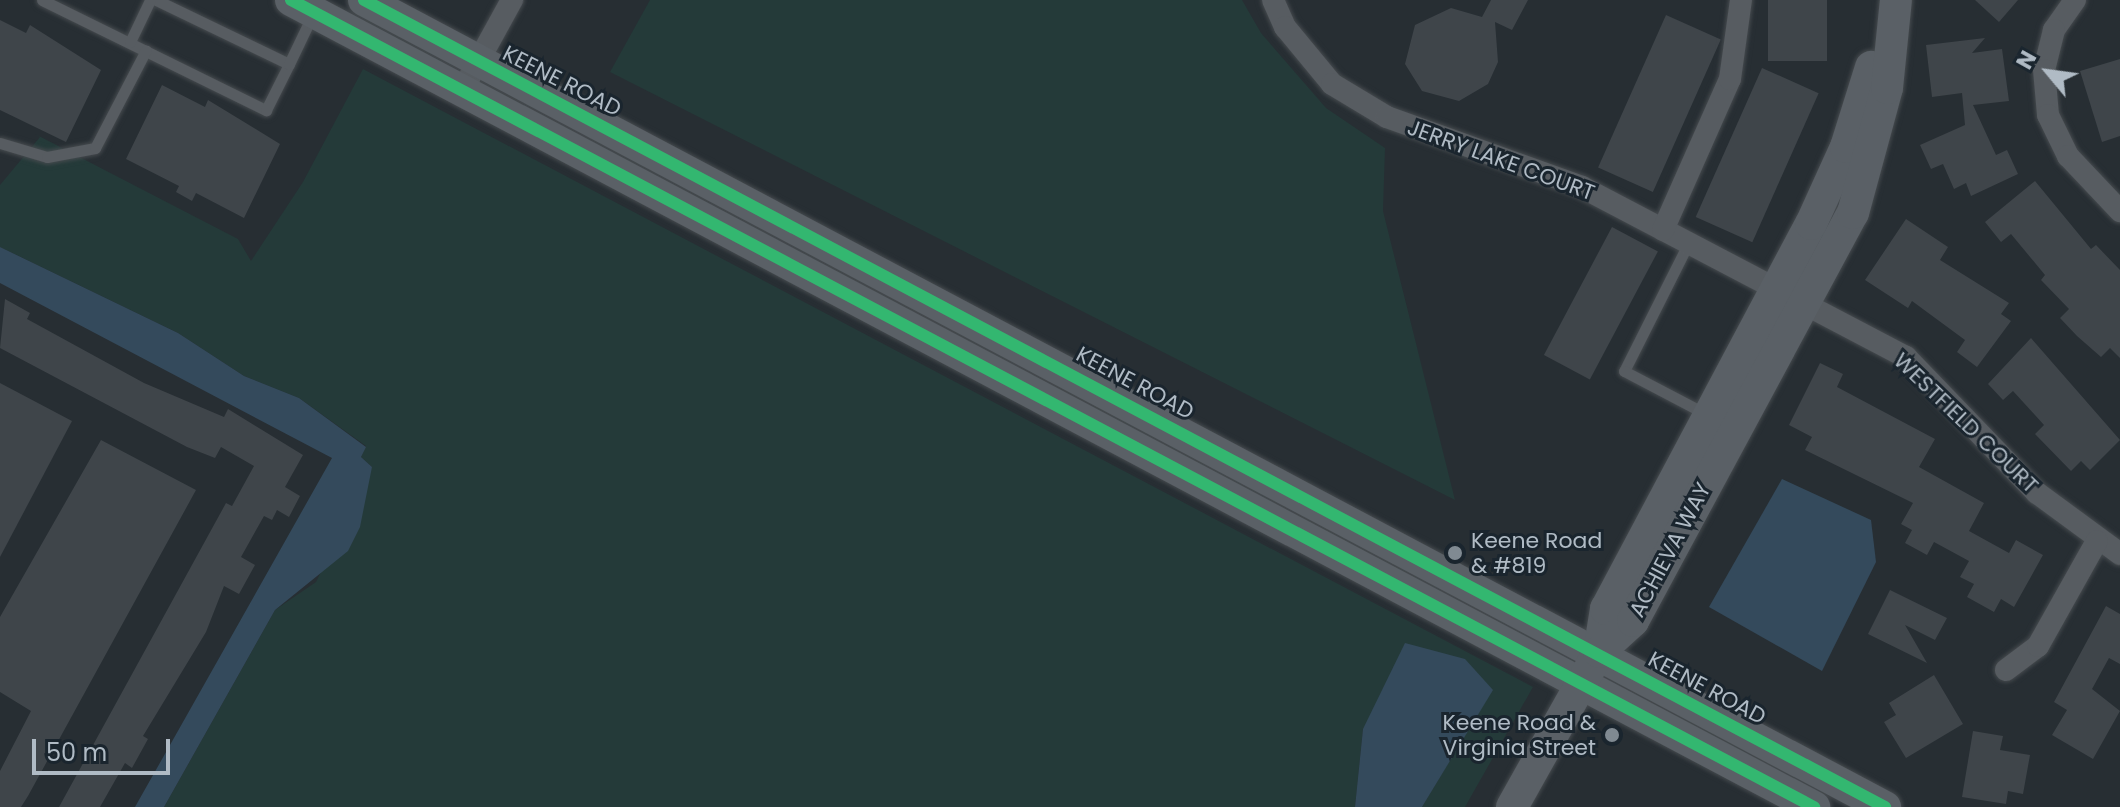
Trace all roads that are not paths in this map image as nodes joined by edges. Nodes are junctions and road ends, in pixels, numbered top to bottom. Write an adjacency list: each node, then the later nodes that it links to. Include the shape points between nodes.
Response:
1 (42, 0): 11 (lane)
2 (153, 0): 11 (lane); 14 (lane)
3 (364, 0): 13 (main road, KEENE ROAD)
4 (512, 0): 13 (street)
5 (1273, 0): 18 (street, JERRY LAKE COURT, via 1285,27 1332,84 1387,117 1582,187)
6 (1741, 0): 18 (street, via 1730,79)
7 (1884, 0): 20 (main road, ACHIEVA WAY, via 1868,83)
8 (1896, 0): 20 (main road, ACHIEVA WAY, via 1873,153 1853,213)
9 (2075, 0): 17 (street, via 2054,30 2044,70 2048,115 2068,156)
10 (302, 6): 14 (lane); 15 (main road)
11 (130, 42): 12 (lane)
12 (146, 50): 14 (lane, via 266,110); 16 (lane, via 95,148 47,157)
13 (479, 60): 15 (street); 24 (main road, KEENE ROAD)
14 (289, 64)
15 (463, 89): 26 (main road)
16 (0, 143)
17 (2120, 211)
18 (1663, 230): 19 (street, JERRY LAKE COURT)
19 (1688, 244): 20 (street, JERRY LAKE COURT); 21 (lane, via 1624,371)
20 (1791, 296): 21 (main road, ACHIEVA WAY); 22 (street, WESTFIELD COURT, via 1906,357 2037,493); 24 (main road, ACHIEVA WAY, via 1633,621)
21 (1709, 415): 24 (main road, ACHIEVA WAY, via 1606,609)
22 (2097, 541): 23 (street, WESTFIELD COURT); 25 (street, via 2038,646)
23 (2120, 554)
24 (1599, 652): 26 (main road); 29 (main road, KEENE ROAD)
25 (2006, 670)
26 (1583, 681): 27 (main road); 28 (main road)
27 (1512, 807)
28 (1814, 807)
29 (1885, 807)

